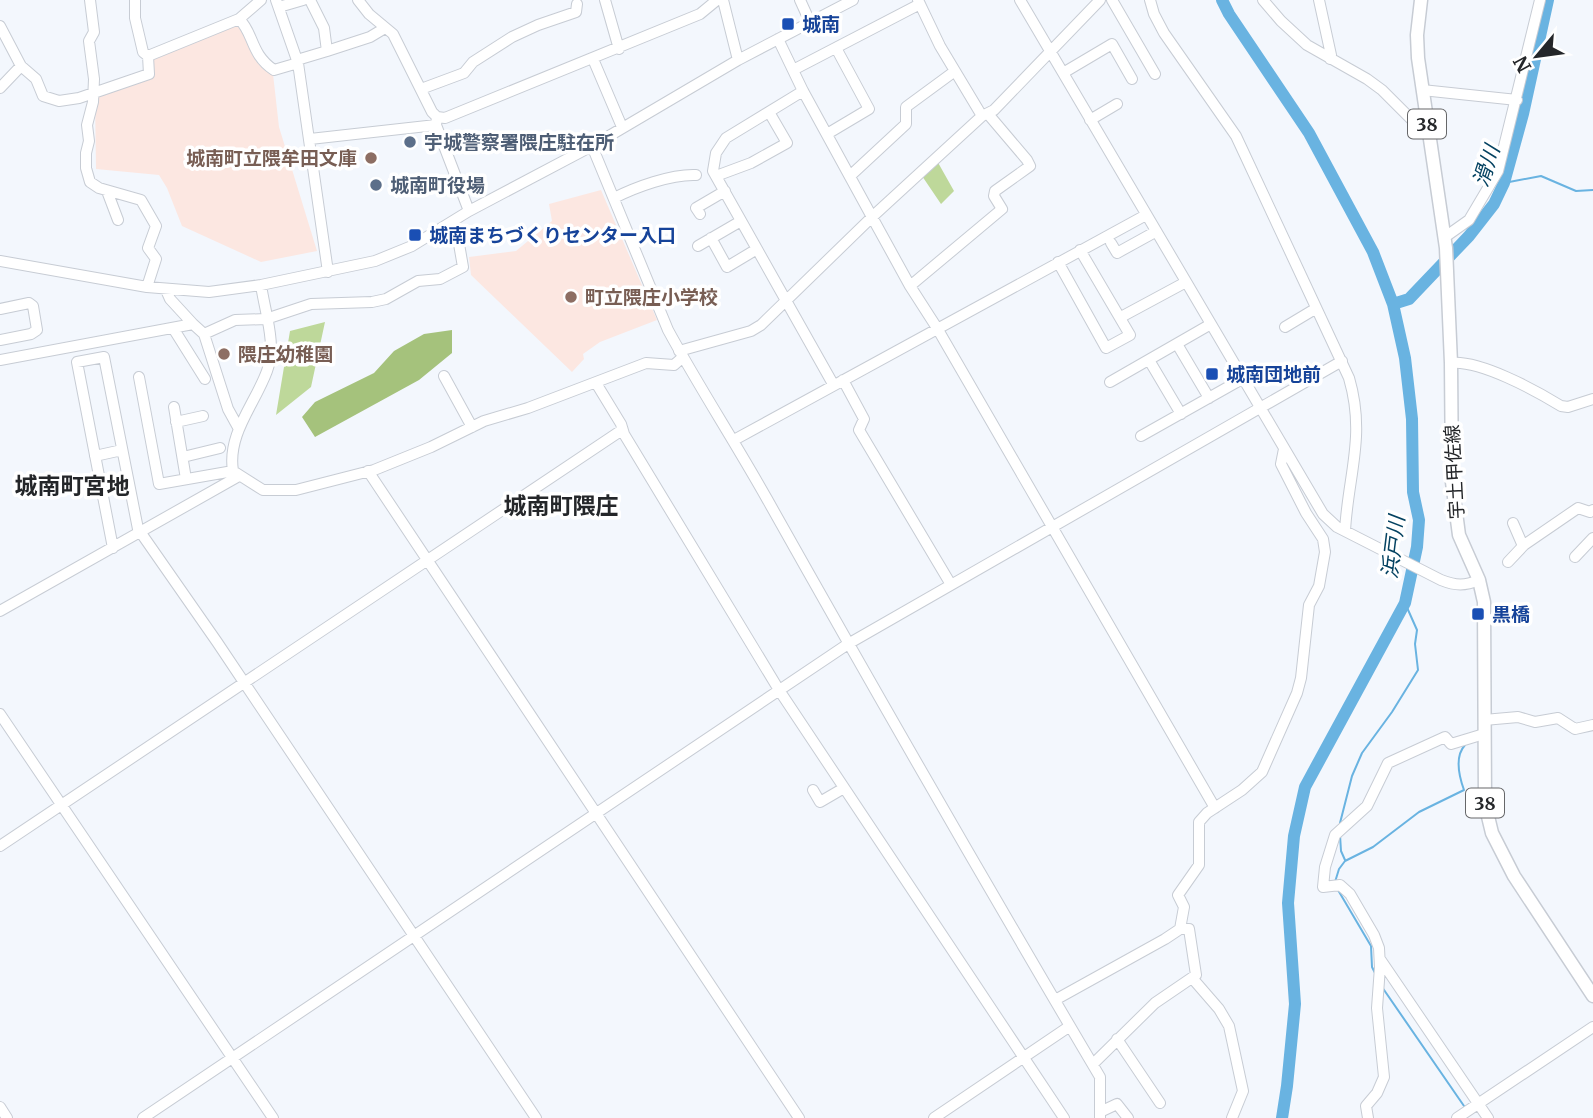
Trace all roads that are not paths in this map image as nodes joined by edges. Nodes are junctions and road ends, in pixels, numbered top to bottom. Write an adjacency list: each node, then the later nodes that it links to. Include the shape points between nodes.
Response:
1 (90, 0): 47 (street)
2 (135, 0): 32 (street, via 135,18)
3 (261, 0): 23 (street)
4 (303, 0): 21 (street)
5 (310, 0): 30 (street, via 324,28)
6 (359, 0): 26 (street)
7 (605, 0): 29 (street)
8 (717, 0): 29 (street, via 700,14)
9 (723, 0): 35 (street)
10 (800, 0): 24 (street)
11 (853, 0): 24 (street)
12 (1020, 0): 31 (street)
13 (1100, 0): 31 (street)
14 (1112, 0): 41 (street)
15 (1150, 0): 89 (street, via 1164,33 1236,136)
16 (1264, 0): 34 (street, via 1292,32)
17 (1319, 0): 34 (street)
18 (1421, 0): 45 (main road, 宇土甲佐線 / 38, via 1417,35)
19 (1540, 0): 48 (street)
20 (919, 2): 28 (street); 39 (street)
21 (278, 4): 36 (street)
22 (577, 4): 44 (street, via 576,12 512,37 464,72)
23 (239, 19): 32 (street); 36 (street, via 268,65 274,69)
24 (810, 22): 27 (street)
25 (0, 26): 37 (street)
26 (385, 28): 30 (street); 44 (street, via 393,34)
27 (778, 39): 35 (street); 38 (street)
28 (836, 48): 38 (street); 56 (street, via 869,110)
29 (619, 49): 33 (street)
30 (327, 51): 36 (street)
31 (1050, 51): 40 (street); 51 (street)
32 (148, 56): 47 (street, via 149,74)
33 (593, 59): 53 (street); 55 (street)
34 (1330, 59): 54 (street, via 1374,85 1412,120)
35 (738, 60): 55 (street)
36 (297, 61): 57 (street)
37 (21, 66): 43 (street); 47 (street, via 49,99 79,98)
38 (793, 70): 46 (street)
39 (955, 72): 51 (street); 61 (street, via 906,107 906,124)
40 (1063, 73): 42 (street, via 1110,41); 52 (street)
41 (1155, 74)
42 (1132, 79)
43 (0, 88)
44 (421, 89): 53 (street)
45 (1422, 90): 48 (street); 54 (main road, 宇土甲佐線 / 38)
46 (803, 91): 50 (street); 56 (street)
47 (93, 92): 62 (street, via 86,168 90,182)
48 (1517, 100): 74 (street, via 1498,171 1469,220)
49 (1117, 104): 52 (street)
50 (769, 112): 60 (street, via 726,138 716,153); 60 (street, via 787,143)
51 (985, 115): 68 (street); 84 (street, via 1030,166 995,191 1002,209)
52 (1090, 120): 67 (street)
53 (436, 121): 57 (street); 65 (street)
54 (1427, 122): 74 (main road, 宇土甲佐線 / 38)
55 (622, 127): 58 (street)
56 (827, 134): 61 (street)
57 (310, 139): 81 (street)
58 (592, 146): 64 (street); 65 (street)
59 (696, 175): 64 (street, via 682,175)
60 (716, 176): 63 (street)
61 (850, 176): 68 (street)
62 (107, 191): 69 (street); 85 (street, via 141,200 156,226 148,248 156,259)
63 (725, 191): 66 (street, via 696,208); 70 (street)
64 (614, 198): 101 (street)
65 (469, 211): 71 (street)
66 (700, 214)
67 (1146, 215): 72 (street); 78 (street)
68 (872, 217): 84 (street); 87 (street)
69 (118, 220)
70 (741, 221): 73 (street); 77 (street)
71 (447, 225): 81 (street, via 394,255); 91 (street, via 459,244 463,267 440,279 418,281 386,299 311,304)
72 (1155, 232): 75 (street, via 1116,253); 82 (street)
73 (711, 238): 76 (street); 77 (street, via 727,267)
74 (1445, 242): 106 (main road, 宇土甲佐線 / 38)
75 (1111, 243)
76 (698, 246)
77 (757, 249): 87 (street)
78 (1080, 250): 80 (street); 90 (street)
79 (0, 261): 85 (street)
80 (1058, 262): 90 (street, via 1107,348 1130,335); 96 (street)
81 (328, 272): 83 (street)
82 (1186, 282): 90 (street); 93 (street)
83 (261, 285): 86 (street, via 209,292); 91 (street)
84 (910, 286): 96 (street)
85 (147, 287): 86 (street)
86 (166, 290): 92 (street)
87 (786, 300): 101 (street, via 751,331); 111 (street)
88 (0, 309): 98 (street, via 29,303 37,330)
89 (1315, 309): 94 (street); 105 (street)
90 (1121, 317)
91 (267, 319): 97 (street, via 235,320); 122 (street, via 271,333 268,369)
92 (193, 324): 95 (street); 97 (street)
93 (1211, 324): 99 (street); 109 (street)
94 (1285, 327)
95 (173, 328): 102 (street); 103 (street)
96 (937, 328): 111 (street); 136 (street)
97 (204, 334): 100 (street)
98 (0, 340)
99 (1177, 344): 104 (street); 114 (street)
100 (208, 348): 102 (street); 122 (street)
101 (681, 354): 113 (street, via 674,365 646,363); 125 (street)
102 (192, 358): 110 (street)
103 (0, 360)
104 (1149, 360): 112 (street); 118 (street)
105 (1342, 361): 116 (street); 138 (street, via 1357,408)
106 (1451, 363): 115 (street, via 1463,362 1529,387 1561,406); 145 (main road, 宇土甲佐線 / 38, via 1455,517 1458,535)
107 (444, 376): 121 (street)
108 (139, 377): 133 (street, via 159,484)
109 (1244, 378): 114 (street); 116 (street)
110 (205, 379)
111 (838, 382): 125 (street); 146 (street, via 864,419 859,430)
112 (1110, 382)
113 (596, 383): 121 (street); 123 (street)
114 (1209, 398): 118 (street)
115 (1593, 399)
116 (1261, 406): 127 (street); 136 (street)
117 (174, 407): 120 (street)
118 (1181, 414): 124 (street)
119 (203, 416): 120 (street)
120 (176, 422): 130 (street)
121 (472, 427): 131 (street)
122 (239, 429): 132 (street, via 231,453)
123 (622, 430): 143 (street); 150 (street)
124 (1141, 436)
125 (734, 440): 148 (street)
126 (220, 449): 130 (street)
127 (1284, 449): 138 (street, via 1323,514); 158 (street, via 1281,464 1323,539 1323,567 1309,605 1297,693 1270,758 1254,780)
128 (122, 450): 129 (street); 129 (street, via 104,357 77,362); 137 (street)
129 (95, 456): 141 (street)
130 (183, 457): 133 (street)
131 (368, 471): 132 (street, via 296,491 262,490); 143 (street)
132 (236, 474): 133 (street); 137 (street)
133 (186, 479)
134 (1592, 513): 140 (street, via 1578,508)
135 (1513, 523): 140 (street)
136 (1052, 527): 146 (street); 158 (street)
137 (140, 533): 141 (street); 149 (street)
138 (1348, 533): 145 (street, via 1454,585)
139 (1593, 538): 142 (street)
140 (1522, 547): 144 (street)
141 (113, 548): 147 (street)
142 (1575, 557)
143 (427, 560): 149 (street); 159 (street)
144 (1508, 562)
145 (1479, 580): 152 (main road, 宇土甲佐線 / 38, via 1485,621)
146 (950, 583): 148 (street)
147 (0, 611)
148 (848, 644): 150 (street); 166 (street)
149 (244, 682): 157 (street); 162 (street)
150 (779, 690): 155 (street); 159 (street)
151 (0, 714): 157 (street)
152 (1484, 720): 153 (street, via 1558,718 1575,729); 154 (main road, 宇土甲佐線 / 38)
153 (1593, 725)
154 (1484, 734): 163 (street, via 1451,744 1445,737 1388,763 1367,806 1335,835 1323,887 1340,885 1350,894 1374,935); 165 (main road, 宇土甲佐線 / 38, via 1485,804 1492,833 1514,876)
155 (844, 788): 156 (street, via 820,802); 171 (street)
156 (813, 790)
157 (61, 804): 160 (street); 170 (street)
158 (1215, 808): 161 (street, via 1199,822 1199,864 1178,895 1184,907)
159 (595, 813): 162 (street); 181 (street)
160 (0, 846)
161 (1180, 929): 164 (street, via 1189,929 1196,969); 166 (street)
162 (413, 935): 170 (street); 180 (street)
163 (1379, 958): 174 (street); 186 (street, via 1377,1008 1384,1077 1366,1106)
164 (1193, 979): 169 (street, via 1160,999); 185 (street, via 1229,1026 1243,1091)
165 (1593, 996)
166 (1055, 1000): 167 (street)
167 (1070, 1026): 171 (street); 172 (street)
168 (1593, 1027): 174 (street)
169 (1117, 1040): 172 (street); 173 (street)
170 (233, 1057): 178 (street); 179 (street)
171 (1022, 1058): 182 (street); 183 (street)
172 (1093, 1064): 176 (street, via 1100,1077)
173 (1160, 1103)
174 (1478, 1104): 187 (street); 188 (street)
175 (0, 1107): 177 (street)
176 (1100, 1115): 184 (street, via 1117,1104)
177 (8, 1118)
178 (143, 1118)
179 (273, 1118)
180 (536, 1118)
181 (799, 1118)
182 (934, 1118)
183 (1064, 1118)
184 (1128, 1118)
185 (1232, 1118)
186 (1368, 1118)
187 (1457, 1118)
188 (1488, 1118)

